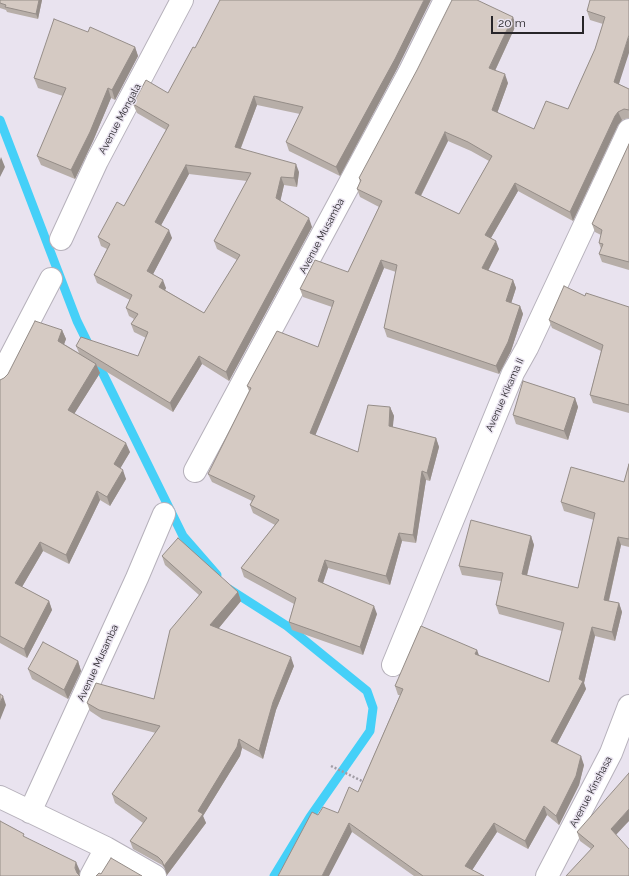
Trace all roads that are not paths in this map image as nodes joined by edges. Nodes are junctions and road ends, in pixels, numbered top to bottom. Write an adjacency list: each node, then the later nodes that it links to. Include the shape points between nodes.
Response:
1 (182, 0): 4 (street, Avenue Mongala, via 97,161)
2 (445, 0): 7 (street, Avenue Musamba, via 406,80)
3 (629, 130): 9 (street, Avenue Kikama II, via 513,373)
4 (61, 239)
5 (51, 279): 6 (street)
6 (0, 377)
7 (195, 471)
8 (164, 514): 12 (street, Avenue Musamba)
9 (393, 665)
10 (629, 706): 16 (street, Avenue Kinshasa, via 612,753)
11 (0, 797): 12 (street)
12 (30, 812): 13 (street)
13 (106, 848): 14 (street); 15 (street)
14 (91, 876)
15 (155, 876)
16 (547, 876)

